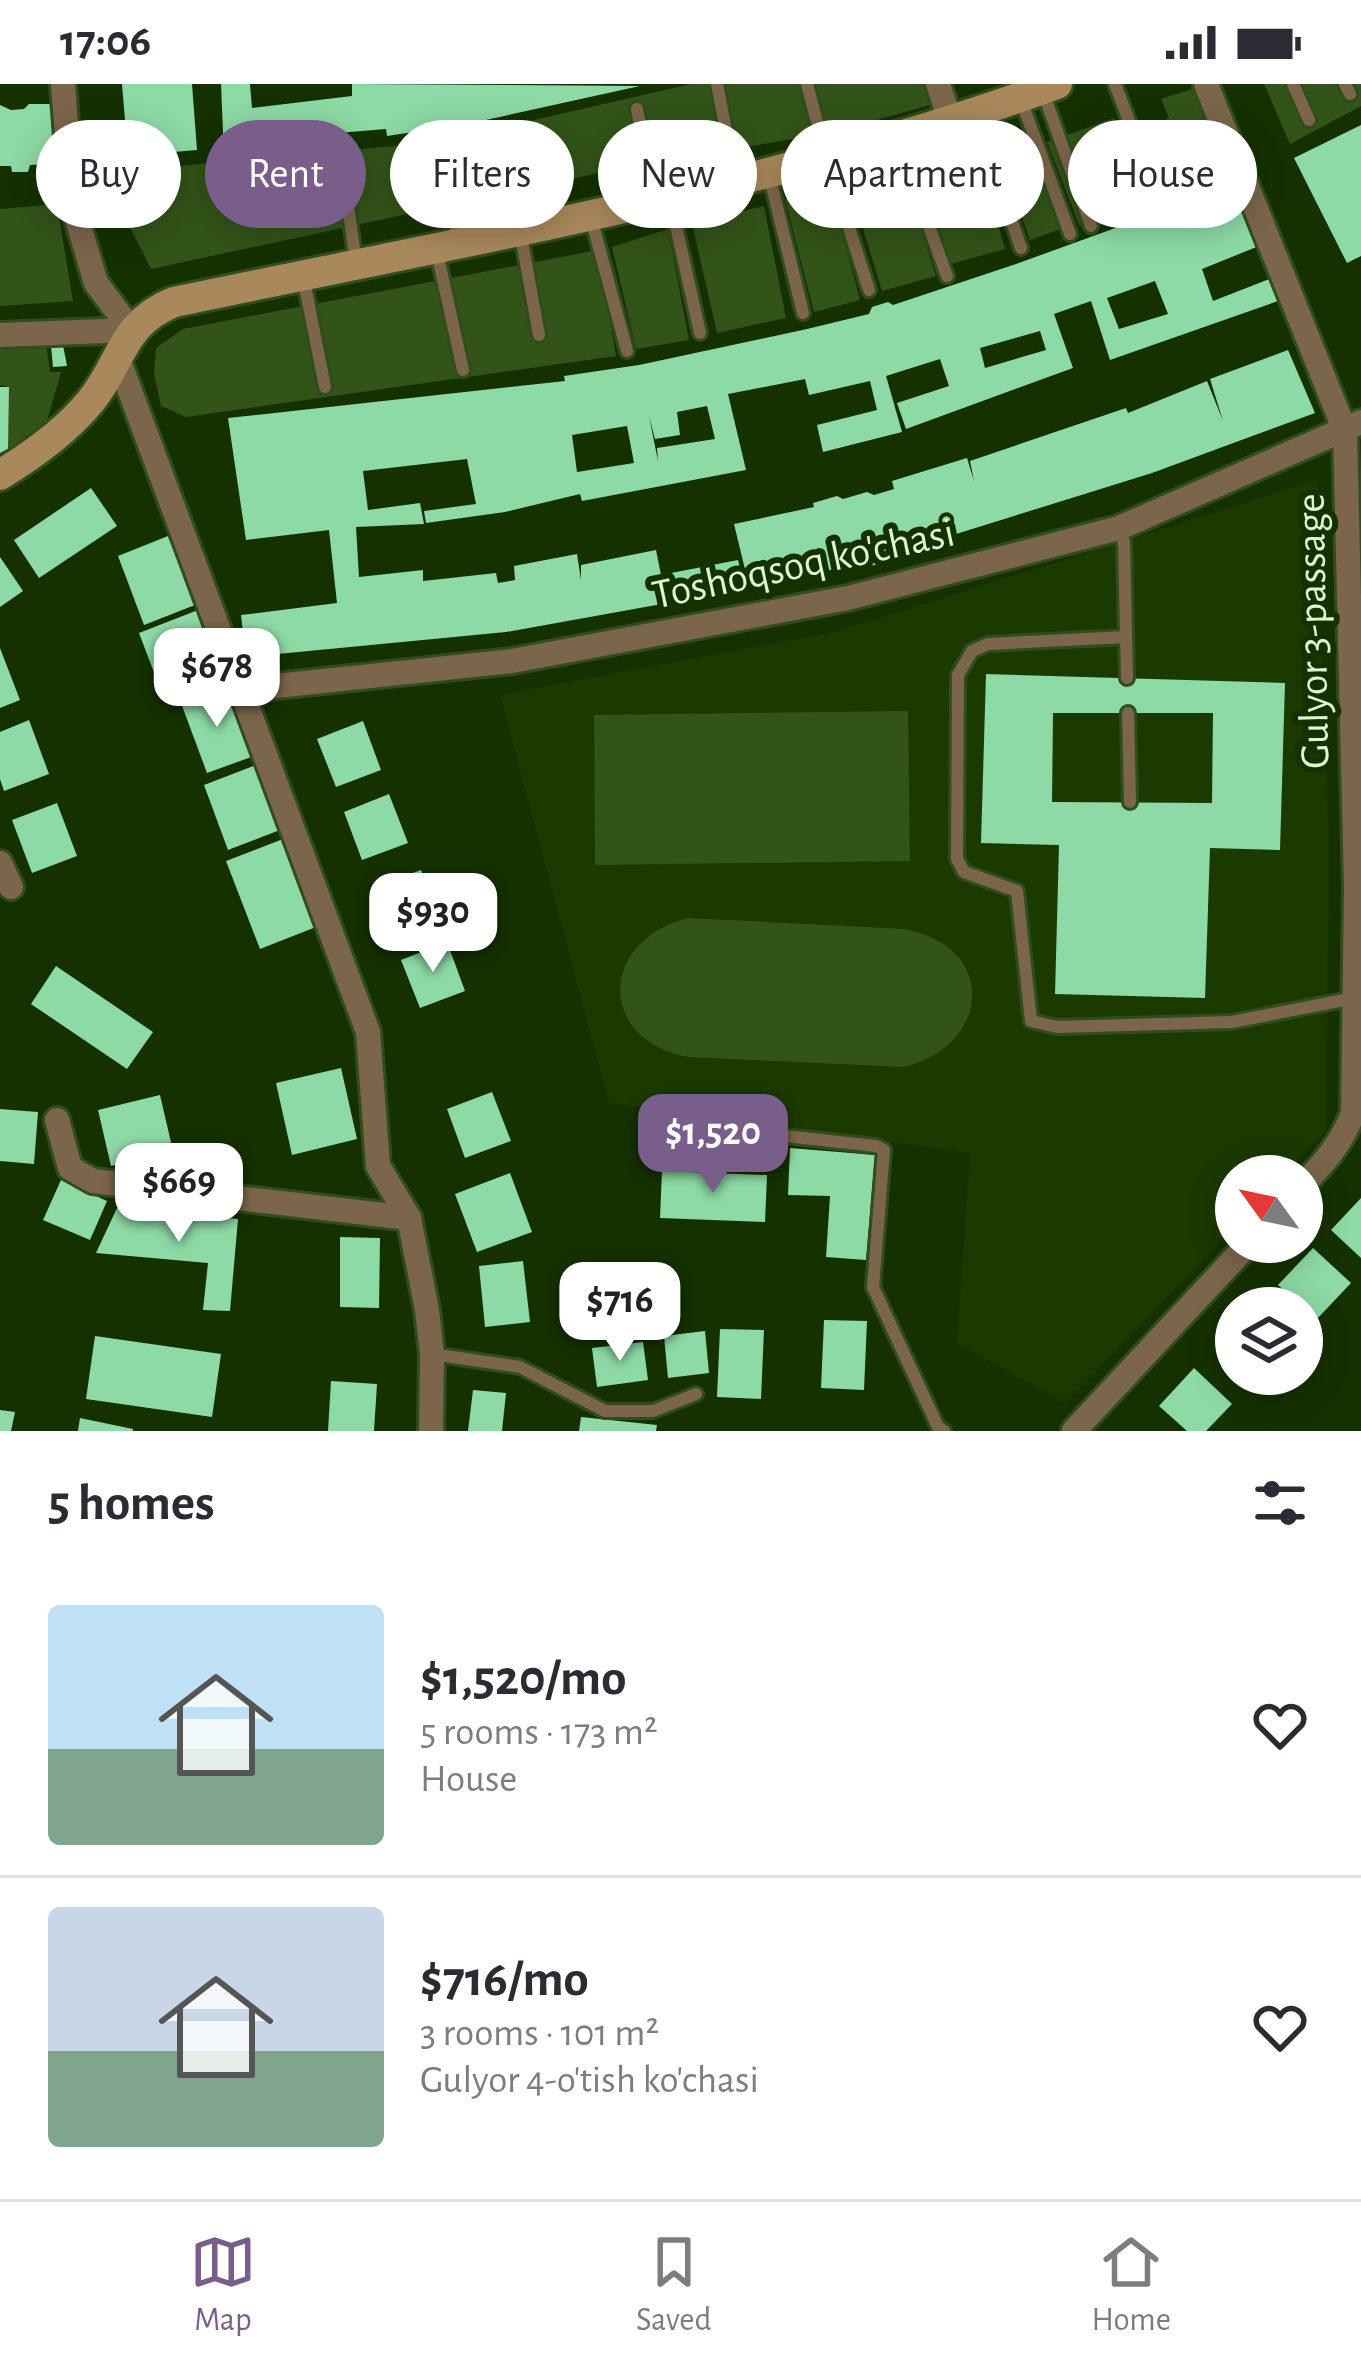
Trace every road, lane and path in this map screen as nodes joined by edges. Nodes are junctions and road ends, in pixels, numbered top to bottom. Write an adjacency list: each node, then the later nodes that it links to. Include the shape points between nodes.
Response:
1 (63, 84): 41 (street, via 72,202)
2 (717, 84): 12 (lane)
3 (807, 84): 13 (lane)
4 (938, 84): 10 (street)
5 (1115, 84): 15 (lane)
6 (1206, 84): 45 (street, Gulyor 3-passage)
7 (1293, 84): 16 (lane)
8 (1040, 90): 10 (street); 17 (lane); 30 (lane)
9 (637, 109): 11 (lane)
10 (963, 118): 14 (street); 32 (lane)
11 (640, 120)
12 (724, 120)
13 (816, 120)
14 (956, 120)
15 (1129, 120)
16 (1310, 120)
17 (1068, 165)
18 (781, 167): 19 (street)
19 (768, 170): 20 (street); 37 (lane)
20 (757, 173)
21 (598, 210): 22 (street)
22 (590, 212): 29 (street); 42 (lane)
23 (351, 228): 33 (lane)
24 (446, 228): 31 (lane)
25 (509, 228): 29 (lane)
26 (670, 228): 38 (lane)
27 (849, 228): 36 (lane)
28 (930, 228): 35 (lane)
29 (510, 231): 31 (street); 40 (lane)
30 (1070, 234)
31 (447, 244): 33 (street); 43 (lane)
32 (1021, 248)
33 (356, 263): 34 (street)
34 (303, 274): 41 (street, via 174,302); 44 (lane)
35 (947, 276)
36 (869, 290)
37 (803, 313)
38 (700, 333)
39 (0, 335): 41 (street)
40 (539, 335)
41 (124, 343): 46 (street, via 91,401); 50 (street)
42 (627, 350)
43 (463, 370)
44 (325, 387)
45 (1353, 427): 47 (street, Toshoqsoq ko'chasi); 55 (street, Gulyor 3-passage)
46 (0, 476)
47 (1119, 528): 48 (lane); 50 (street, Toshoqsoq ko'chasi, via 848,598 512,661)
48 (1126, 637): 49 (lane); 56 (lane, via 988,644 972,651 958,675 957,859 964,872 1016,891 1021,901 1030,1021 1232,1022)
49 (1127, 678)
50 (238, 690): 60 (street, via 368,1032 378,1166)
51 (1128, 713): 52 (lane)
52 (1130, 802)
53 (0, 863): 54 (street)
54 (11, 887)
55 (1359, 887): 56 (street, Gulyor 3-passage)
56 (1355, 998): 59 (street, Gulyor 3-passage, via 1353,1113)
57 (57, 1120): 60 (street, via 70,1168 93,1181)
58 (757, 1132): 65 (lane, via 884,1150 873,1287)
59 (1323, 1164)
60 (409, 1218): 62 (street)
61 (1230, 1263): 66 (street)
62 (432, 1354): 63 (lane, via 520,1367 605,1411 653,1411); 64 (street)
63 (696, 1394)
64 (431, 1431)
65 (944, 1431)
66 (1074, 1431)

